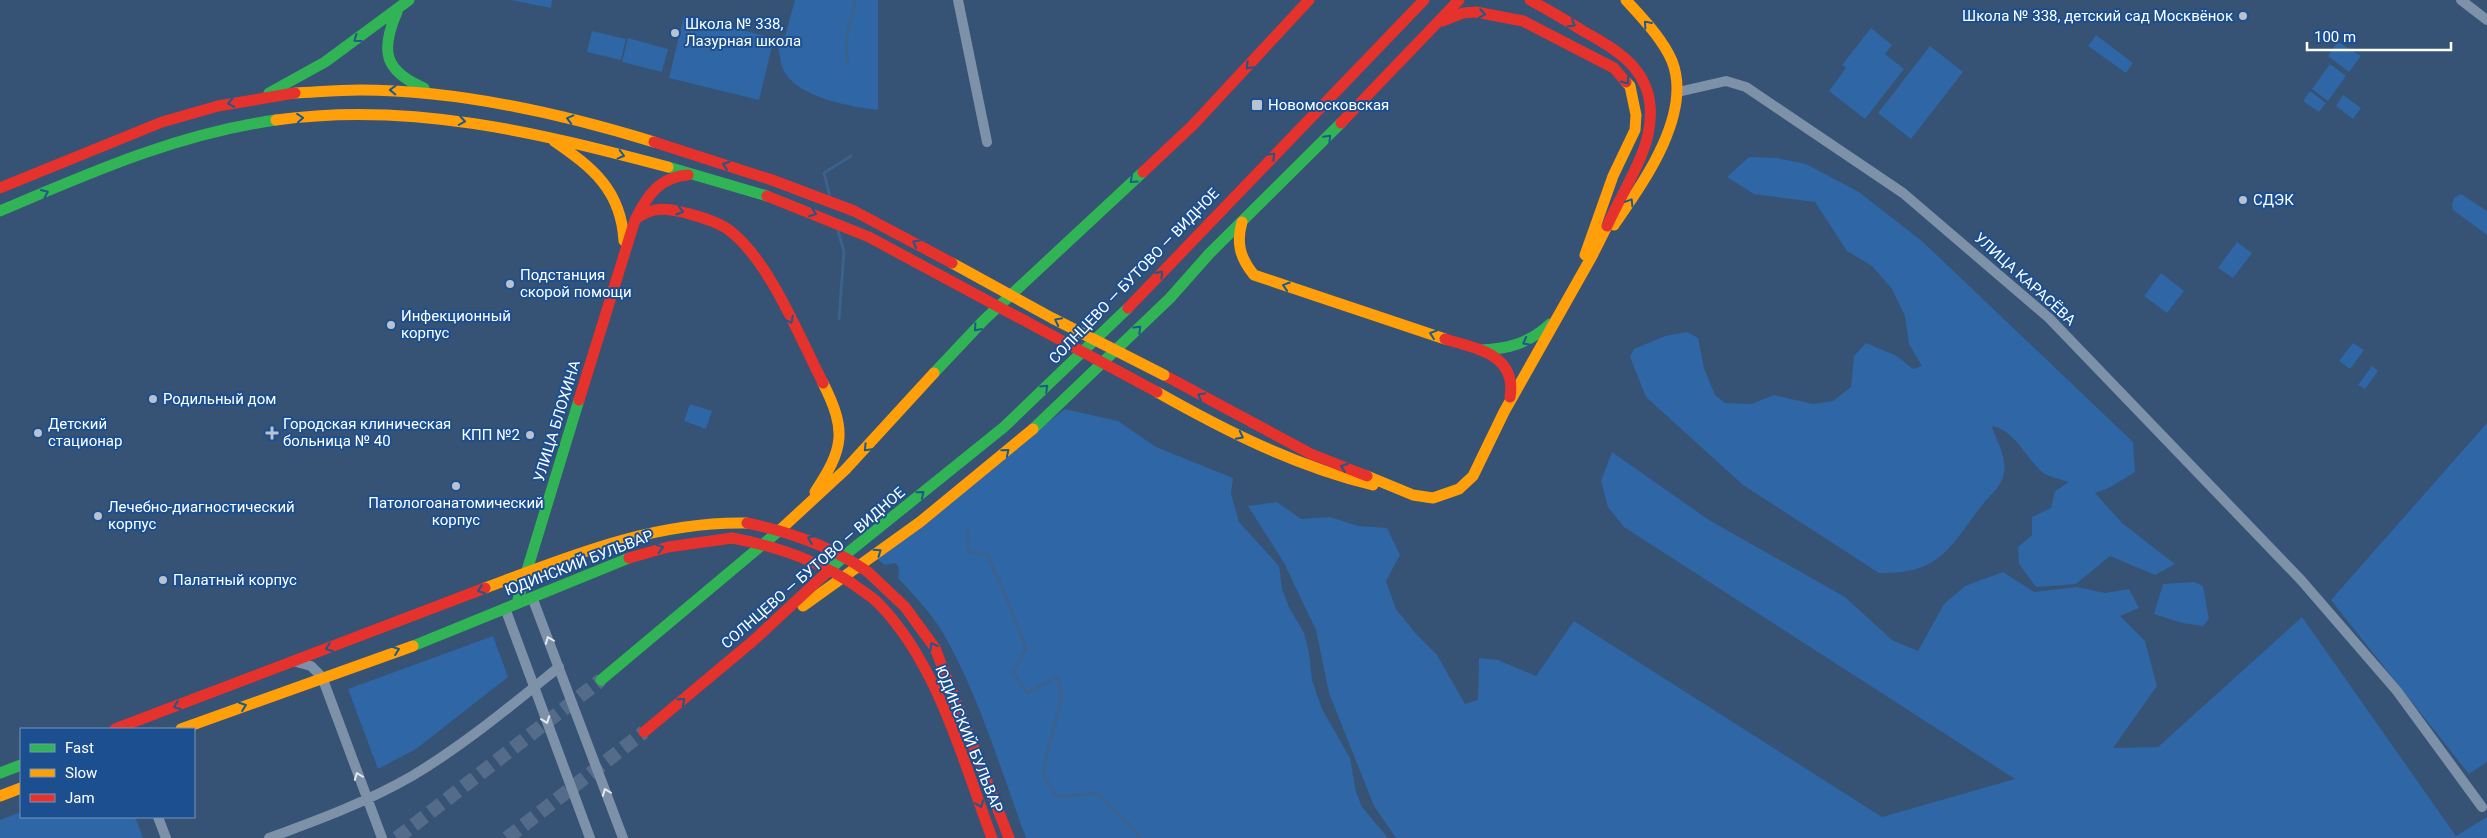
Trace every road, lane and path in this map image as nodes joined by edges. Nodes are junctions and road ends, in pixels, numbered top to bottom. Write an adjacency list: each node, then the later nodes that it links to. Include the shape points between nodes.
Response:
1 (409, 0): 10 (main road)
2 (958, 0): 18 (street)
3 (1302, 0): 13 (main road)
4 (1308, 0): 13 (main road)
5 (1424, 0): 36 (main road, СОЛНЦЕВО — БУТОВО — ВИДНОЕ, one-way to 5, via 850,551 1004,427 1111,326)
6 (1459, 0): 12 (main road)
7 (1530, 0): 25 (main road, one-way to 25, via 1628,59 1640,75 1648,96 1648,135)
8 (1626, 0): 14 (main road, one-way to 8, via 1670,58 1655,33)
9 (2461, 0): 11 (street)
10 (397, 11): 15 (main road, via 386,40 390,64 406,81); 16 (main road, one-way to 16, via 311,72)
11 (2487, 20)
12 (1436, 25): 23 (main road, one-way to 12, via 1306,160); 26 (main road, one-way to 26, via 1463,13 1476,12 1523,21 1614,68 1630,86 1636,115 1635,130 1613,176)
13 (1282, 31): 31 (main road, one-way to 31, via 1193,124 984,320 887,428)
14 (1678, 92): 25 (main road, one-way to 14, via 1630,202 1668,130); 50 (street, УЛИЦА КАРАСЁВА, via 1716,82 1737,83 1903,193 2049,318 2301,580 2397,692)
15 (437, 93): 16 (main road, one-way to 16, via 357,90); 30 (main road, one-way to 15, bridge, via 1311,454 846,208 772,180 570,118)
16 (254, 99): 20 (main road, one-way to 20, via 159,124)
17 (547, 136): 19 (main road, one-way to 19); 21 (main road, one-way to 17, via 166,145 247,124 319,116 404,114); 24 (main road, via 592,169 610,190 619,206)
18 (987, 142)
19 (700, 175): 22 (main road, via 674,176 656,185 645,198); 30 (main road, one-way to 30, bridge, via 767,196 869,237 1273,452 1363,483)
20 (0, 188)
21 (0, 212)
22 (635, 219): 24 (main road); 31 (main road, one-way to 31, via 649,209 664,208 714,222 730,230 748,247 765,271 831,399 839,421 841,438 838,453)
23 (1242, 220): 28 (main road, one-way to 23, via 1254,275 1241,258 1238,246 1237,236); 36 (main road, one-way to 23, via 920,522 1028,434 1170,298)
24 (624, 246): 32 (main road, УЛИЦА БЛОХИНА)
25 (1592, 256): 26 (main road)
26 (1570, 297): 27 (main road)
27 (1563, 311): 28 (main road, one-way to 28, via 1528,342 1517,347); 29 (main road)
28 (1479, 350): 29 (main road, via 1507,367 1512,375)
29 (1508, 405): 30 (main road, via 1474,476 1459,489 1433,498)
30 (1405, 492)
31 (801, 513): 40 (main road)
32 (526, 573): 34 (main road, УЛИЦА БЛОХИНА); 37 (main road, ЮДИНСКИЙ БУЛЬВАР, one-way to 37); 58 (main road, ЮДИНСКИЙ БУЛЬВАР, one-way to 32, bridge, via 935,648 918,621 893,592 823,544 746,522 692,524 656,530)
33 (532, 597): 34 (main road, ЮДИНСКИЙ БУЛЬВАР); 38 (street, one-way to 33); 57 (main road, ЮДИНСКИЙ БУЛЬВАР, one-way to 57, bridge, via 664,546 706,539 732,538 764,543 804,556 836,572 878,603 903,631 921,659 940,699)
34 (517, 603): 35 (main road, ЮДИНСКИЙ БУЛЬВАР)
35 (505, 608): 39 (main road, ЮДИНСКИЙ БУЛЬВАР, one-way to 35); 41 (street)
36 (754, 641): 44 (main road, СОЛНЦЕВО — БУТОВО — ВИДНОЕ, one-way to 36)
37 (294, 662): 39 (street, via 311,666); 42 (main road, ЮДИНСКИЙ БУЛЬВАР, one-way to 42)
38 (559, 667): 41 (street); 56 (street, one-way to 38)
39 (322, 677): 43 (main road, ЮДИНСКИЙ БУЛЬВАР, one-way to 39); 49 (street, one-way to 39)
40 (601, 680)
41 (534, 686): 49 (street, via 451,750 412,776); 55 (street, one-way to 55)
42 (118, 728)
43 (184, 728)
44 (644, 732)
45 (20, 765): 46 (main road)
46 (0, 773)
47 (20, 788): 48 (main road)
48 (0, 796)
49 (367, 799): 53 (street); 54 (street)
50 (2482, 806)
51 (158, 818): 52 (street)
52 (166, 838)
53 (269, 838)
54 (382, 838)
55 (590, 838)
56 (623, 838)
57 (992, 838)
58 (1009, 838)

